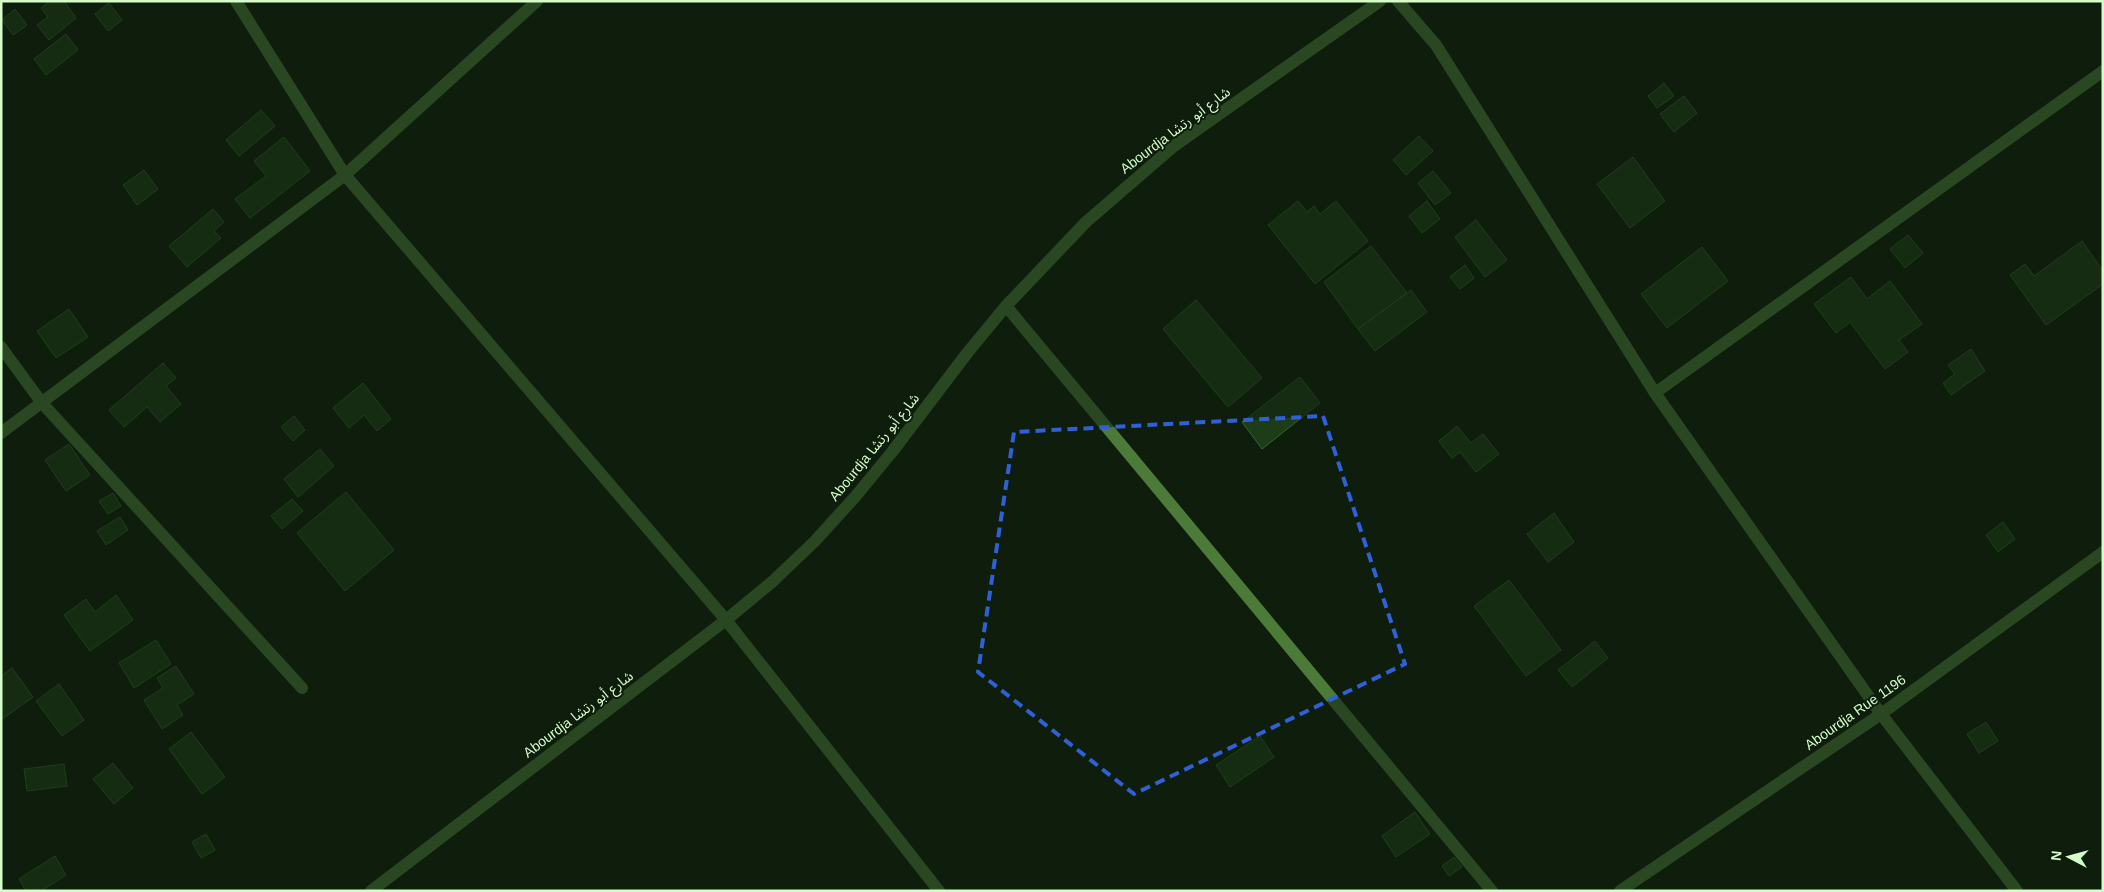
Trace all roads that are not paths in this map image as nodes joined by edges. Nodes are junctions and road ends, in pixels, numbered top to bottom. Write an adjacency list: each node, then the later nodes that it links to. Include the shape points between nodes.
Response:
1 (236, 1): 6 (street)
2 (536, 1): 6 (street)
3 (1380, 1): 7 (street, Abourdja شارع أبو رتشا, via 1174,146 1086,222)
4 (1398, 1): 9 (street, via 1436,45)
5 (2103, 71): 9 (street)
6 (344, 174): 10 (street); 13 (street)
7 (1006, 306): 13 (street, Abourdja شارع أبو رتشا, via 855,498 772,582); 18 (street)
8 (1, 347): 10 (street)
9 (1655, 393): 15 (street)
10 (42, 403): 11 (street); 14 (street)
11 (1, 433)
12 (2103, 552): 15 (street, Abourdja Rue 1196)
13 (726, 620): 16 (street, Abourdja شارع أبو رتشا); 17 (street)
14 (302, 688)
15 (1881, 714): 19 (street, Abourdja Rue 1196); 20 (street)
16 (370, 891)
17 (939, 891)
18 (1492, 891)
19 (1620, 891)
20 (2017, 891)

